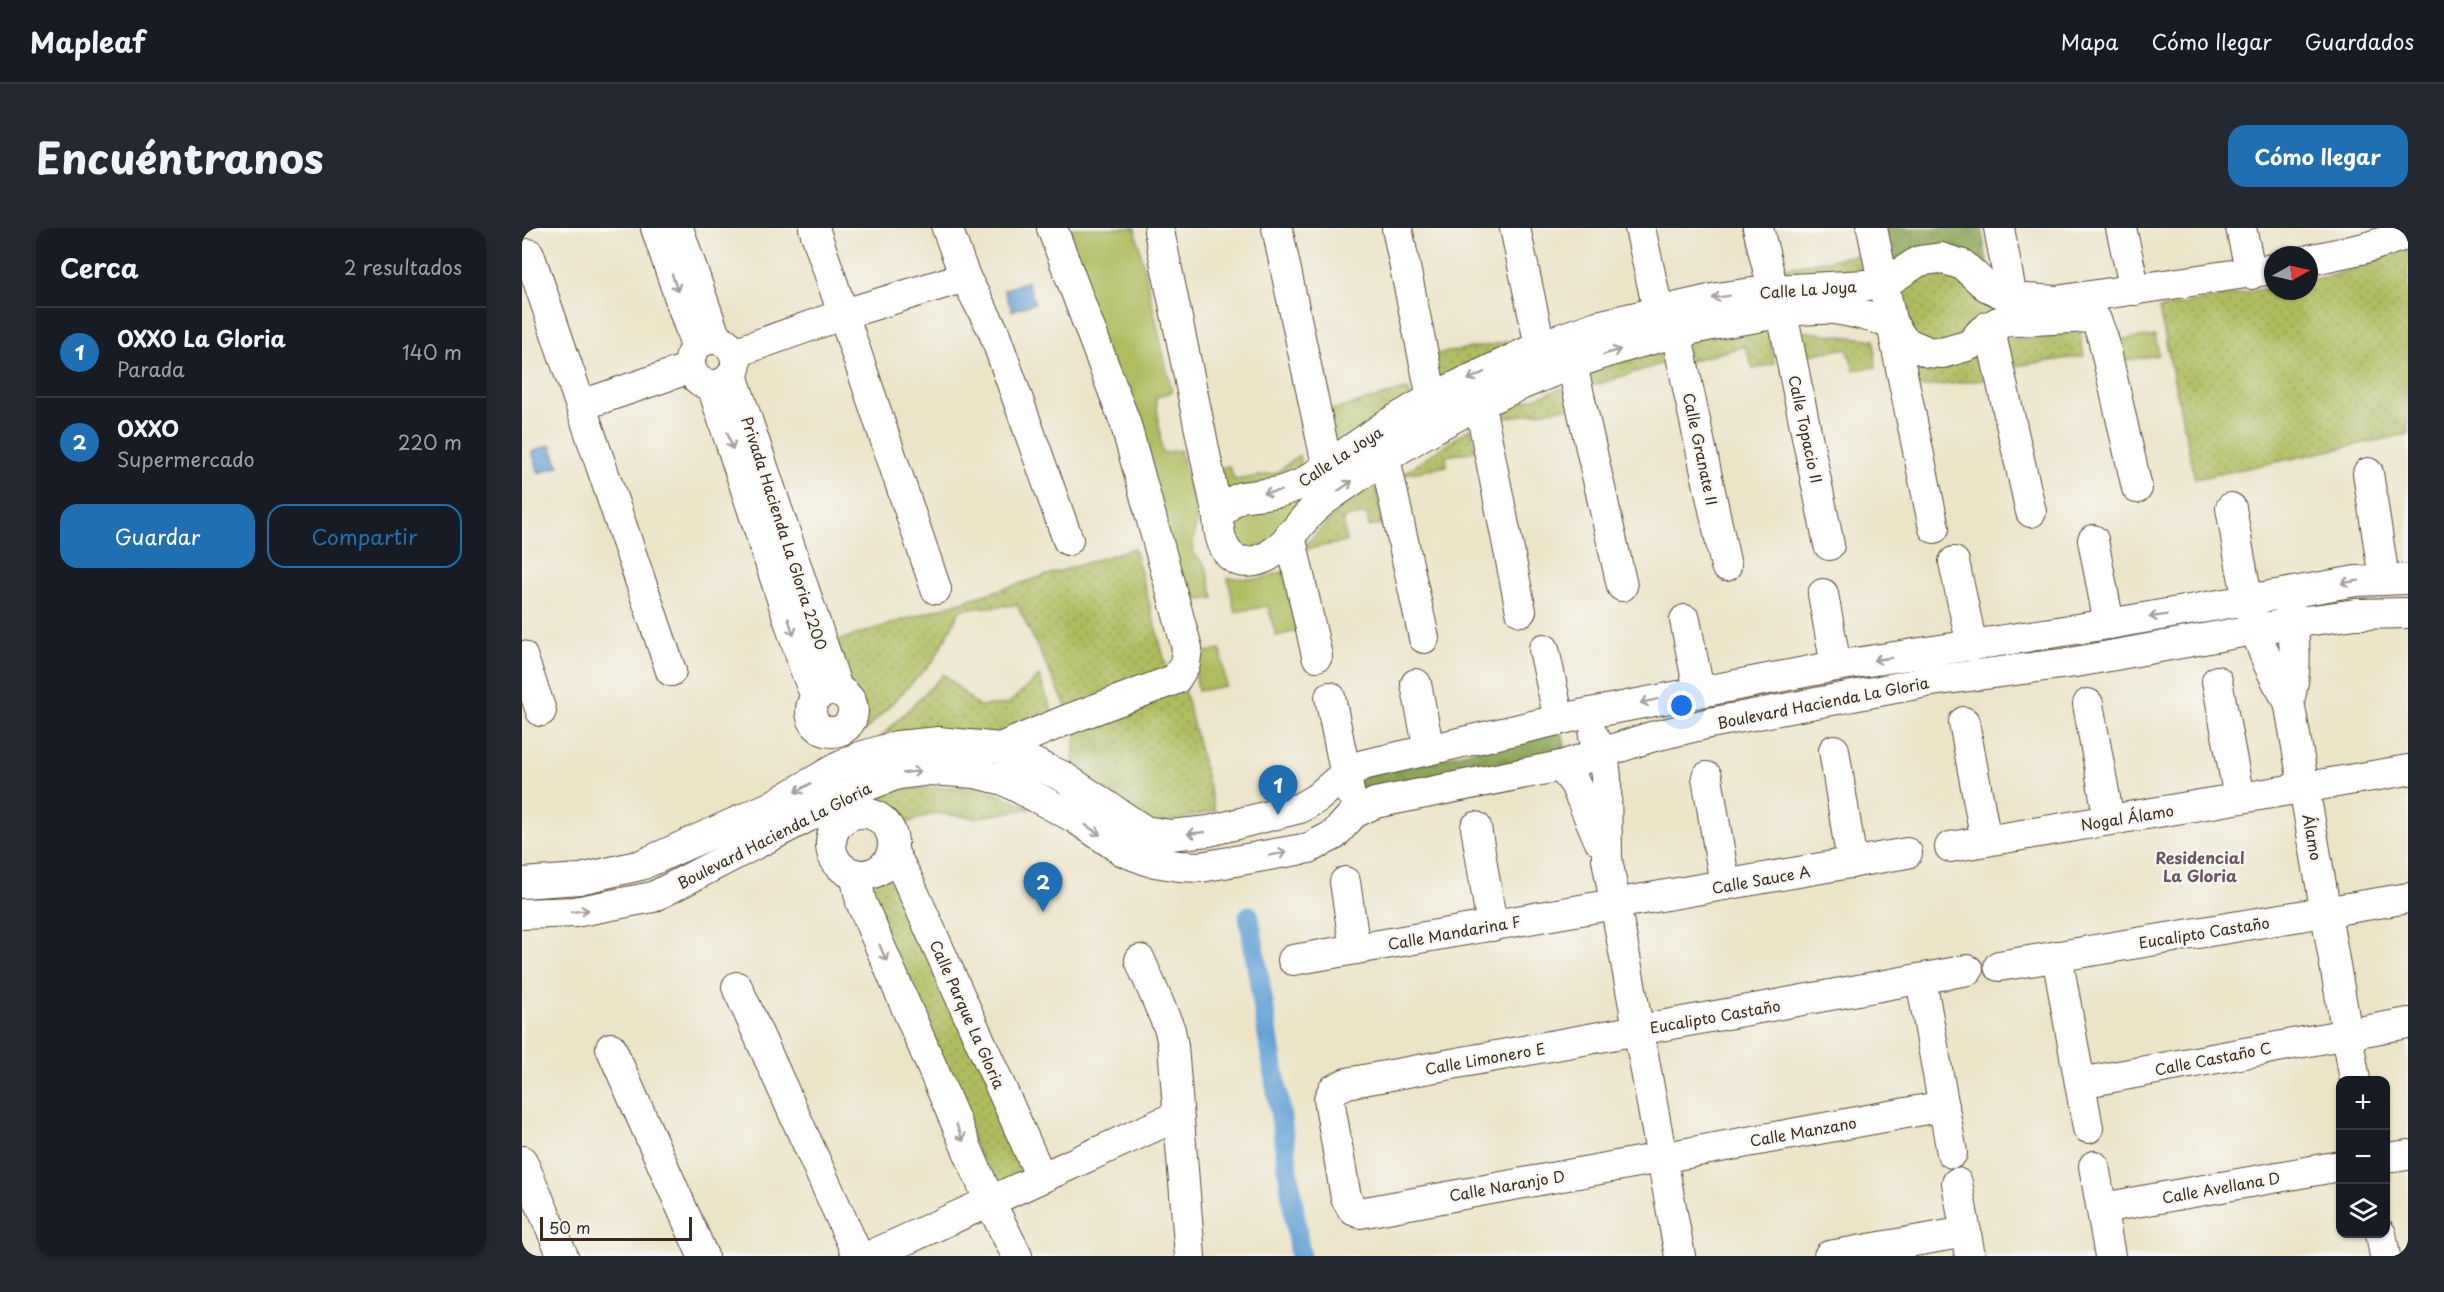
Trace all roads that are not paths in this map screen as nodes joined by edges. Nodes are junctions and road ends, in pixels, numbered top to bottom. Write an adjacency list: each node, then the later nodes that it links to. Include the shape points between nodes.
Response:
1 (656, 228): 32 (street, Privada Hacienda La Gloria 2200, one-way to 32)
2 (678, 228): 32 (street, Privada Hacienda La Gloria 2200)
3 (814, 228): 27 (street)
4 (947, 228): 21 (street)
5 (1052, 228): 81 (street, via 1125,422 1187,648 1185,664 1176,679)
6 (1277, 228): 39 (street)
7 (1397, 228): 35 (street)
8 (1515, 228): 31 (street)
9 (1640, 228): 28 (street, Calle Granate II)
10 (1758, 228): 26 (street, Calle Topacio II)
11 (1872, 228): 22 (street)
12 (1999, 228): 25 (street)
13 (2121, 228): 23 (street)
14 (2241, 228): 20 (street)
15 (1159, 231): 44 (street)
16 (2408, 234): 17 (street)
17 (2363, 238): 19 (street)
18 (529, 254): 36 (street)
19 (2318, 257)
20 (2262, 271): 23 (street)
21 (964, 277): 27 (street); 47 (street, via 993,330)
22 (1884, 284): 24 (street, Calle La Joya); 25 (street, via 1919,261 1941,258 1963,265 1986,286); 29 (street)
23 (2135, 290): 25 (street, via 2056,301)
24 (1834, 298): 26 (street, Calle La Joya); 29 (street, Calle La Joya)
25 (2012, 298)
26 (1778, 301): 28 (street, Calle La Joya, via 1717,298); 49 (street, Calle Topacio II)
27 (844, 314): 32 (street); 54 (street)
28 (1667, 321): 31 (street, Calle La Joya, via 1596,326); 33 (street, Calle La Joya, one-way to 28); 51 (street, Calle Granate II)
29 (1891, 322): 30 (street, via 1905,342 1928,352 1942,353 1970,345); 45 (street)
30 (1989, 326): 41 (street, via 2010,320 2096,320); 43 (street)
31 (1540, 346): 34 (street, Calle La Joya)
32 (714, 361): 36 (street); 86 (street, Privada Hacienda La Gloria 2200, via 827,694 812,704 813,719 823,730 839,728)
33 (1572, 364): 34 (street, Calle La Joya); 53 (street)
34 (1514, 373): 35 (street, Calle La Joya, one-way to 35); 37 (street, Calle La Joya)
35 (1432, 398): 39 (street, Calle La Joya)
36 (582, 405): 71 (street)
37 (1479, 405): 38 (street, Calle La Joya); 58 (street)
38 (1385, 458): 46 (street, Calle La Joya, one-way to 38, via 1316,506); 64 (street)
39 (1327, 465): 44 (street, Calle La Joya, one-way to 44, via 1279,492 1241,497)
40 (2368, 473): 52 (street)
41 (2137, 488)
42 (2231, 508): 57 (street)
43 (2031, 512)
44 (1218, 517): 46 (street, Calle La Joya, via 1224,549 1239,560 1254,562 1272,554)
45 (1934, 528)
46 (1290, 535): 68 (street)
47 (1068, 540)
48 (2093, 540): 62 (street)
49 (1829, 545)
50 (1954, 561): 65 (street)
51 (1726, 566)
52 (2396, 579): 55 (street, Boulevard Hacienda La Gloria, one-way to 55, via 2356,581)
53 (1622, 586)
54 (936, 589)
55 (2287, 593): 57 (street, Boulevard Hacienda La Gloria); 61 (street, Álamo)
56 (1823, 594): 69 (street)
57 (2248, 601): 62 (street, Boulevard Hacienda La Gloria, one-way to 62); 63 (street)
58 (1521, 611)
59 (2408, 613): 61 (street, Boulevard Hacienda La Gloria)
60 (1684, 620): 74 (street)
61 (2292, 623): 63 (street, Boulevard Hacienda La Gloria); 76 (street, Álamo, via 2295,680)
62 (2109, 624): 65 (street, Boulevard Hacienda La Gloria)
63 (2256, 630): 70 (street, Boulevard Hacienda La Gloria, via 2076,662); 76 (street, via 2275,680)
64 (1424, 638)
65 (1972, 646): 70 (street, Boulevard Hacienda La Gloria)
66 (1544, 649): 79 (street)
67 (522, 656): 78 (street)
68 (1317, 656)
69 (1836, 666): 70 (street, Boulevard Hacienda La Gloria, one-way to 69); 74 (street, Boulevard Hacienda La Gloria)
70 (1930, 667): 84 (street, Boulevard Hacienda La Gloria, via 1651,737)
71 (671, 671)
72 (2217, 681): 91 (street)
73 (1416, 684): 82 (street)
74 (1699, 691): 79 (street, Boulevard Hacienda La Gloria, one-way to 79)
75 (1330, 697): 88 (street)
76 (2289, 701): 90 (street, Álamo)
77 (2088, 704): 95 (street)
78 (541, 711)
79 (1570, 718): 82 (street, Boulevard Hacienda La Gloria); 84 (street)
80 (1964, 722): 97 (street)
81 (1000, 748): 86 (street, via 939,741 897,746); 88 (street, Boulevard Hacienda La Gloria, one-way to 81, via 1300,808 1209,831 1170,835 1145,831 1062,776)
82 (1429, 750): 88 (street, Boulevard Hacienda La Gloria, via 1363,765)
83 (1834, 750): 102 (street)
84 (1603, 753): 85 (street, Boulevard Hacienda La Gloria); 101 (street)
85 (1561, 766): 93 (street, Boulevard Hacienda La Gloria, via 1375,803); 101 (street, via 1585,803)
86 (855, 770): 92 (street, Boulevard Hacienda La Gloria); 93 (street, Boulevard Hacienda La Gloria, one-way to 93, via 975,773 1004,780 1124,850 1149,861 1179,866 1201,867 1309,848 1334,835); 94 (street); 105 (street, one-way to 105, via 641,865 580,879)
87 (2408, 770): 90 (street, Nogal Álamo)
88 (1345, 774): 93 (street)
89 (1707, 777): 106 (street)
90 (2304, 788): 91 (street, Nogal Álamo); 109 (street, Álamo)
91 (2239, 798): 95 (street, Nogal Álamo)
92 (839, 811): 94 (street, via 864,812); 103 (street, via 831,845 834,858); 110 (street, Boulevard Hacienda La Gloria, one-way to 92, via 575,912 653,897 781,832)
93 (1354, 813)
94 (881, 818): 99 (street, via 892,833)
95 (2109, 820): 97 (street, Nogal Álamo)
96 (1476, 827): 111 (street)
97 (1986, 841): 98 (street, Nogal Álamo)
98 (1950, 847)
99 (892, 852): 103 (street, via 878,871); 136 (street, Calle Parque La Gloria)
100 (1907, 853): 102 (street, Calle Sauce A)
101 (1607, 860): 108 (street)
102 (1852, 863): 106 (street, Calle Sauce A)
103 (855, 874): 138 (street, one-way to 138, via 860,900)
104 (1345, 882): 112 (street)
105 (522, 883)
106 (1725, 885): 108 (street, Calle Sauce A)
107 (2408, 898): 109 (street, Eucalipto Castaño)
108 (1616, 905): 111 (street, Calle Mandarina F); 121 (street)
109 (2325, 911): 113 (street, Eucalipto Castaño); 122 (street, Álamo)
110 (522, 914)
111 (1492, 926): 112 (street, Calle Mandarina F)
112 (1355, 949): 115 (street, Calle Mandarina F)
113 (2057, 956): 116 (street, Eucalipto Castaño); 125 (street)
114 (1140, 960): 127 (street, via 1170,1030)
115 (1293, 960)
116 (1999, 966)
117 (1968, 970): 118 (street, Eucalipto Castaño)
118 (1921, 979): 121 (street, Eucalipto Castaño); 126 (street)
119 (737, 987): 145 (street)
120 (2408, 1023): 122 (street, Calle Castaño C)
121 (1639, 1030): 131 (street); 140 (street, Calle Limonero E, via 1347,1083 1333,1090 1330,1108 1346,1198)
122 (2347, 1033): 124 (street, Álamo); 125 (street, Calle Castaño C)
123 (611, 1048): 144 (street)
124 (2354, 1076)
125 (2080, 1083): 128 (street)
126 (1944, 1106): 129 (street); 131 (street, Calle Manzano)
127 (1177, 1116): 136 (street); 148 (street)
128 (2088, 1128)
129 (1952, 1153)
130 (2408, 1155): 132 (street)
131 (1661, 1157): 140 (street, Calle Naranjo D, via 1360,1213); 149 (street)
132 (2390, 1157)
133 (522, 1161): 143 (street)
134 (2094, 1166): 139 (street)
135 (2336, 1167): 139 (street, Calle Avellana D)
136 (1041, 1177): 138 (street)
137 (1958, 1183): 142 (street)
138 (990, 1202): 146 (street); 147 (street)
139 (2102, 1208): 151 (street)
140 (1353, 1210)
141 (2382, 1238): 152 (street)
142 (1968, 1244): 150 (street)
143 (563, 1256)
144 (703, 1256)
145 (858, 1256)
146 (870, 1256)
147 (1017, 1256)
148 (1190, 1256)
149 (1680, 1256)
150 (1829, 1256)
151 (2110, 1256)
152 (2385, 1256)

